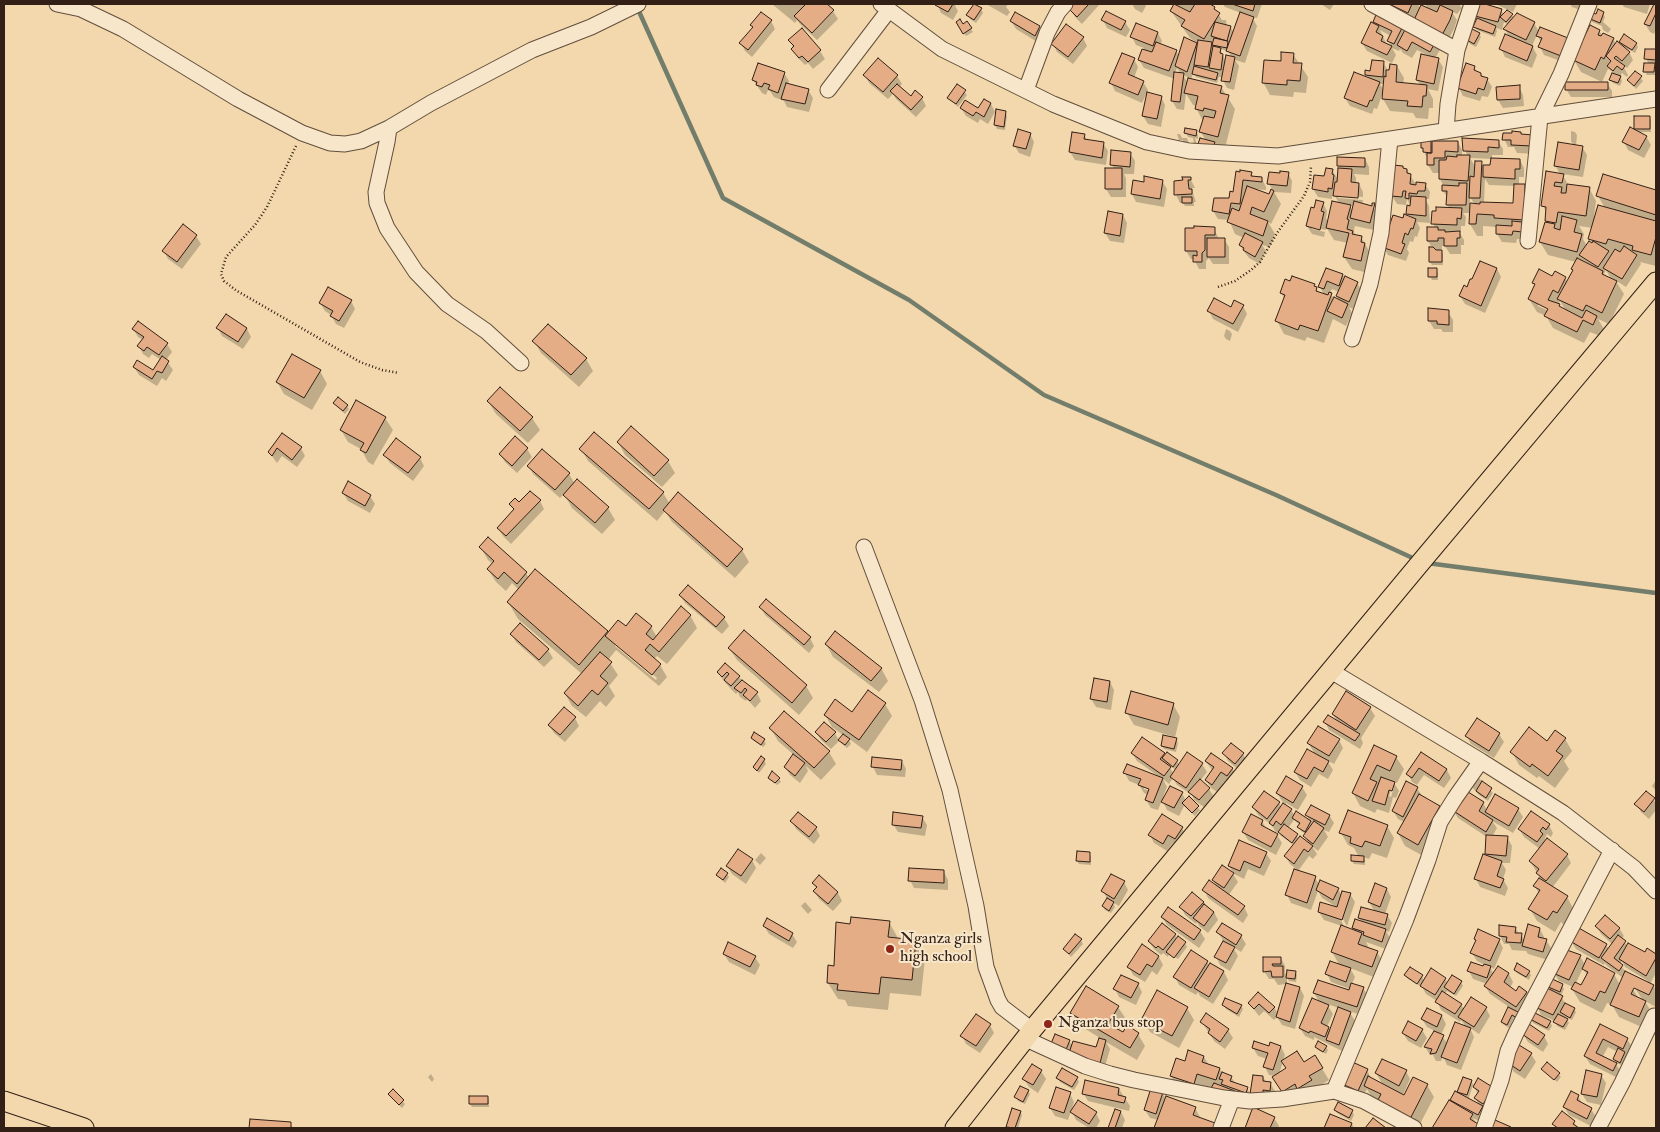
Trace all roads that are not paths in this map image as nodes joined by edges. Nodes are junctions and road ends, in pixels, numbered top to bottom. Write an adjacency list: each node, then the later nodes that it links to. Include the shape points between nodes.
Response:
1 (57, 4): 13 (street, via 81,9 123,29 238,99 302,133 330,143 345,144 361,141)
2 (638, 4): 13 (street, via 532,50)
3 (1065, 4): 10 (street, via 1047,33)
4 (1372, 4): 8 (street)
5 (1472, 4): 8 (street)
6 (1589, 4): 12 (street)
7 (885, 7): 9 (street); 10 (street, via 942,49)
8 (1457, 50): 14 (street)
9 (828, 90)
10 (1026, 90): 15 (street, via 1146,142 1189,151 1278,156)
11 (1656, 99): 12 (street)
12 (1540, 117): 14 (street); 16 (street)
13 (389, 128): 19 (street, via 376,192 387,228 416,272 447,304 486,331)
14 (1446, 131): 15 (street)
15 (1390, 139): 18 (street, via 1381,233 1370,284)
16 (1528, 241)
17 (1656, 282): 21 (main road)
18 (1352, 339)
19 (521, 363)
20 (864, 547): 26 (street, via 922,700 950,790 986,967 1002,1007)
21 (1331, 671): 22 (street); 26 (main road)
22 (1481, 762): 23 (street, via 1563,813); 27 (street, via 1440,822 1406,920)
23 (1612, 850): 24 (street); 34 (street, via 1508,1050)
24 (1656, 891)
25 (1654, 1016): 35 (street)
26 (1029, 1035): 28 (street, via 1085,1066 1110,1074); 31 (main road)
27 (1334, 1091): 28 (street, via 1282,1099); 33 (street, via 1364,1101)
28 (1232, 1099): 32 (street)
29 (4, 1101): 30 (main road)
30 (84, 1128)
31 (955, 1128)
32 (1221, 1128)
33 (1414, 1128)
34 (1484, 1128)
35 (1598, 1128)

